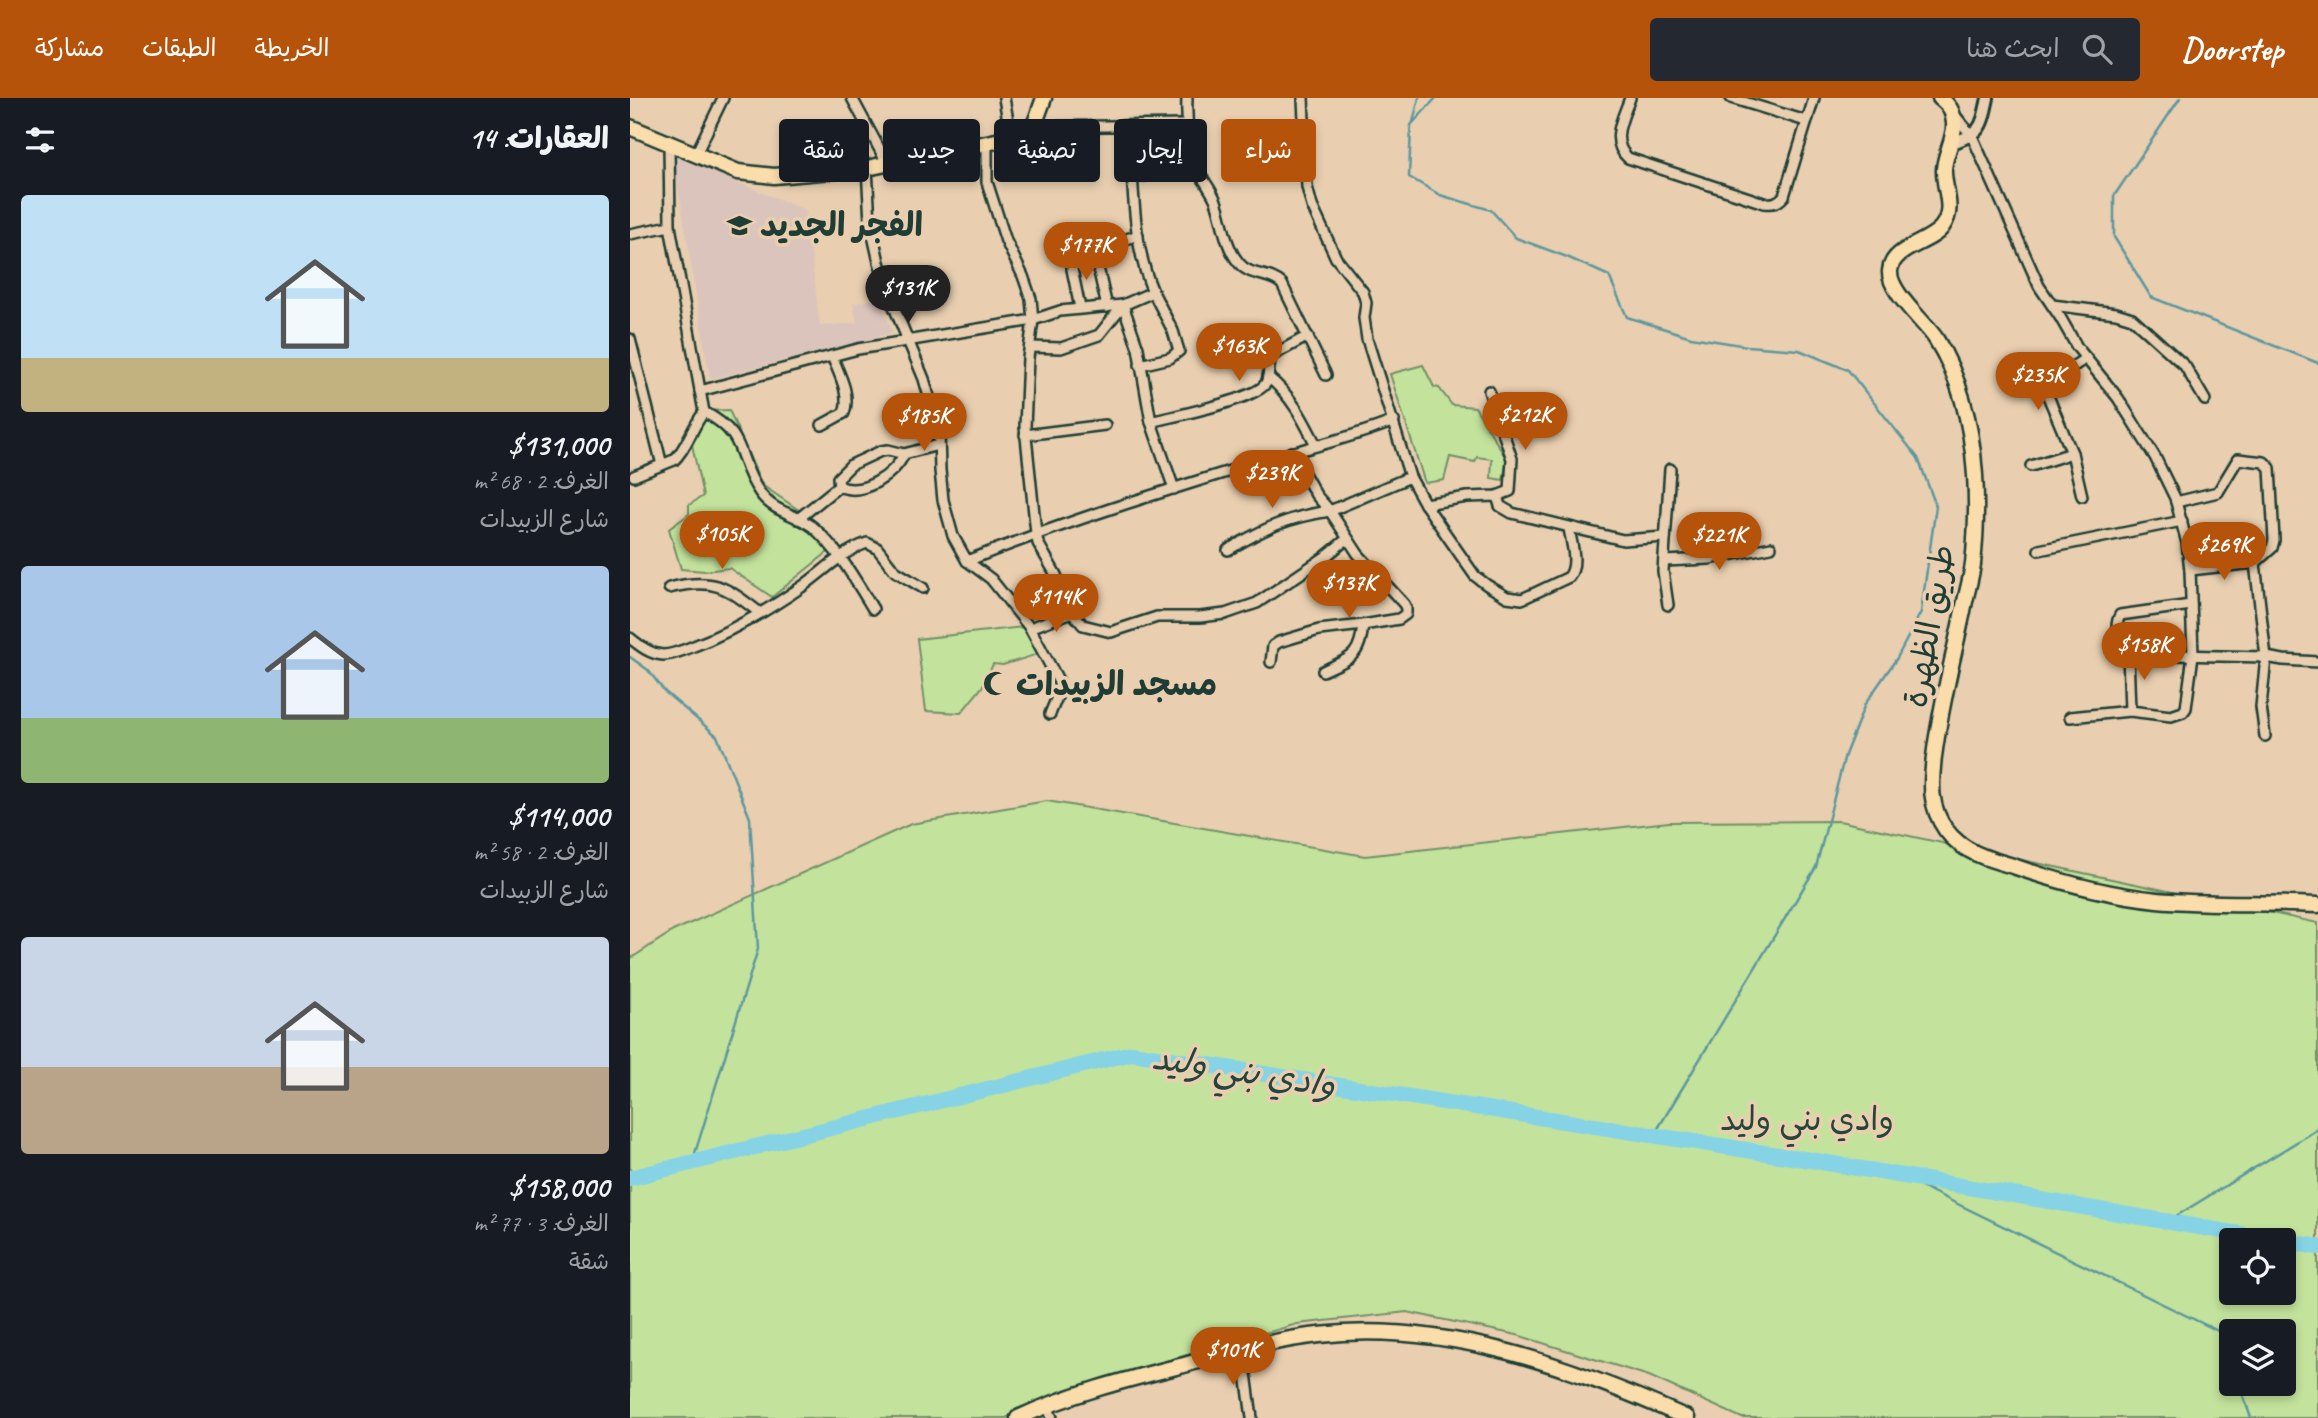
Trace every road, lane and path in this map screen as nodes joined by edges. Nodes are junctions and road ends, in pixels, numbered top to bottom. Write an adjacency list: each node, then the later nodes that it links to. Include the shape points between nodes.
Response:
1 (723, 98): 24 (street)
2 (852, 98): 25 (street)
3 (1004, 98): 13 (street)
4 (1044, 98): 14 (main road)
5 (1187, 98): 15 (street)
6 (1303, 98): 53 (street, via 1311,206 1336,258 1363,292 1367,339)
7 (1630, 98): 16 (street, via 1618,134 1621,152 1628,158 1764,203 1779,202 1784,196)
8 (1731, 98): 16 (street)
9 (1814, 98): 16 (street)
10 (1940, 98): 12 (main road)
11 (1987, 98): 18 (street, via 1983,120)
12 (1951, 111): 18 (street); 23 (main road, طريق الظهرة, via 1954,131)
13 (1008, 119)
14 (1035, 119)
15 (1185, 119)
16 (1806, 121)
17 (630, 127): 21 (main road)
18 (1972, 136): 23 (street); 36 (street, via 2026,260)
19 (994, 142): 20 (main road)
20 (987, 143): 22 (main road); 39 (street, via 987,182 1027,287)
21 (669, 144): 24 (main road); 30 (street)
22 (980, 144)
23 (1950, 144): 109 (main road, طريق الظهرة, via 1944,170 1949,201 1945,221 1934,234 1898,255 1889,272 1892,285 1936,340 1956,379 1975,475 1972,566 1934,755 1931,797 1937,816 1947,833 1980,856 2127,896)
24 (695, 156): 26 (main road, via 738,172)
25 (883, 156)
26 (779, 176)
27 (868, 182): 42 (street, via 879,262)
28 (1134, 182): 32 (street)
29 (1205, 182): 40 (street, via 1238,262 1282,284)
30 (670, 226): 31 (street); 49 (street)
31 (630, 234)
32 (1138, 235): 33 (street); 34 (street)
33 (1094, 250): 37 (street); 38 (street, via 1071,263)
34 (1153, 292): 35 (street); 46 (street, via 1179,351 1170,358)
35 (1123, 305): 37 (street); 43 (street, via 1099,335 1061,348); 46 (street, via 1135,334)
36 (2052, 305): 45 (street); 51 (street, via 2132,318 2185,366)
37 (1107, 307): 38 (street)
38 (1080, 308): 39 (street)
39 (1033, 320): 42 (street); 43 (street)
40 (1308, 336): 47 (street); 48 (street, via 1271,356)
41 (630, 339): 63 (street)
42 (909, 340): 44 (street); 58 (street, via 932,406)
43 (1031, 347): 57 (street)
44 (832, 356): 49 (street); 55 (street, via 847,406 844,413)
45 (2086, 358): 61 (street, via 2045,389); 72 (street, via 2155,457)
46 (1140, 365): 54 (street)
47 (1326, 375)
48 (1268, 377): 54 (street, via 1264,387 1242,398); 59 (street, via 1292,400)
49 (700, 391): 52 (street)
50 (1489, 391): 70 (street, via 1512,459 1510,491)
51 (2205, 400)
52 (704, 412): 63 (street, via 678,456); 75 (street, via 728,427 770,506)
53 (1394, 421): 59 (street); 67 (street)
54 (1152, 422): 69 (street)
55 (822, 425)
56 (1105, 425): 57 (street)
57 (1026, 435): 78 (street)
58 (938, 445): 62 (street); 85 (street, via 943,500 953,536)
59 (1316, 445): 60 (street)
60 (1292, 452): 69 (street); 74 (street)
61 (2072, 453): 64 (street); 71 (street)
62 (904, 454): 68 (street, via 892,472 867,486); 68 (street, via 888,450 869,455 843,471)
63 (662, 465): 66 (street)
64 (2031, 466)
65 (1670, 469): 79 (street)
66 (634, 476)
67 (1410, 477): 73 (street); 74 (street)
68 (839, 486): 75 (street)
69 (1174, 489): 78 (street)
70 (1497, 496): 73 (street); 77 (street, via 1504,510)
71 (2082, 496)
72 (2176, 502): 76 (street); 87 (street, via 2218,492 2238,459 2268,465 2275,533 2272,548)
73 (1425, 504): 77 (street, via 1475,576 1514,599 1569,577 1574,565)
74 (1330, 511): 80 (street); 82 (street, via 1264,528)
75 (798, 519): 84 (street, via 812,527)
76 (2182, 521): 83 (street); 88 (street)
77 (1569, 528): 79 (street, via 1623,540)
78 (1036, 533): 85 (street); 94 (street)
79 (1665, 537): 86 (street)
80 (1347, 539): 94 (street, via 1257,603 1225,614 1157,617 1111,632 1083,625); 96 (street, via 1406,608 1399,619)
81 (1771, 547): 86 (street, via 1709,559)
82 (1228, 550)
83 (2039, 550)
84 (839, 557): 90 (street, via 871,543 895,571); 93 (street); 95 (street)
85 (967, 561): 97 (street, via 991,579)
86 (1664, 561): 91 (street)
87 (2255, 563): 88 (street); 101 (street)
88 (2190, 570): 92 (street)
89 (669, 588): 95 (street, via 719,585)
90 (923, 588)
91 (1668, 605)
92 (2191, 605): 99 (street, via 2120,615 2118,636); 100 (street)
93 (873, 609)
94 (1072, 612): 97 (street)
95 (760, 613): 98 (street, via 733,630 674,654 652,652)
96 (1363, 625): 102 (street, via 1287,639 1273,646); 104 (street, via 1359,649)
97 (1030, 628): 106 (street, via 1059,682)
98 (630, 638)
99 (2128, 654): 100 (street); 105 (street)
100 (2193, 655): 101 (street); 105 (street, via 2183,712 2171,716)
101 (2266, 657): 103 (street); 108 (street, via 2261,707)
102 (1271, 662)
103 (2318, 662)
104 (1323, 671)
105 (2130, 712): 107 (street)
106 (1050, 714)
107 (2070, 717)
108 (2265, 736)
109 (2318, 905)
110 (1243, 1351): 111 (main road, via 1132,1378); 113 (street); 114 (main road, via 1318,1335 1364,1333 1457,1340 1559,1367)
111 (1049, 1411): 112 (main road)
112 (1018, 1418)
113 (1252, 1418)
114 (1687, 1418)

